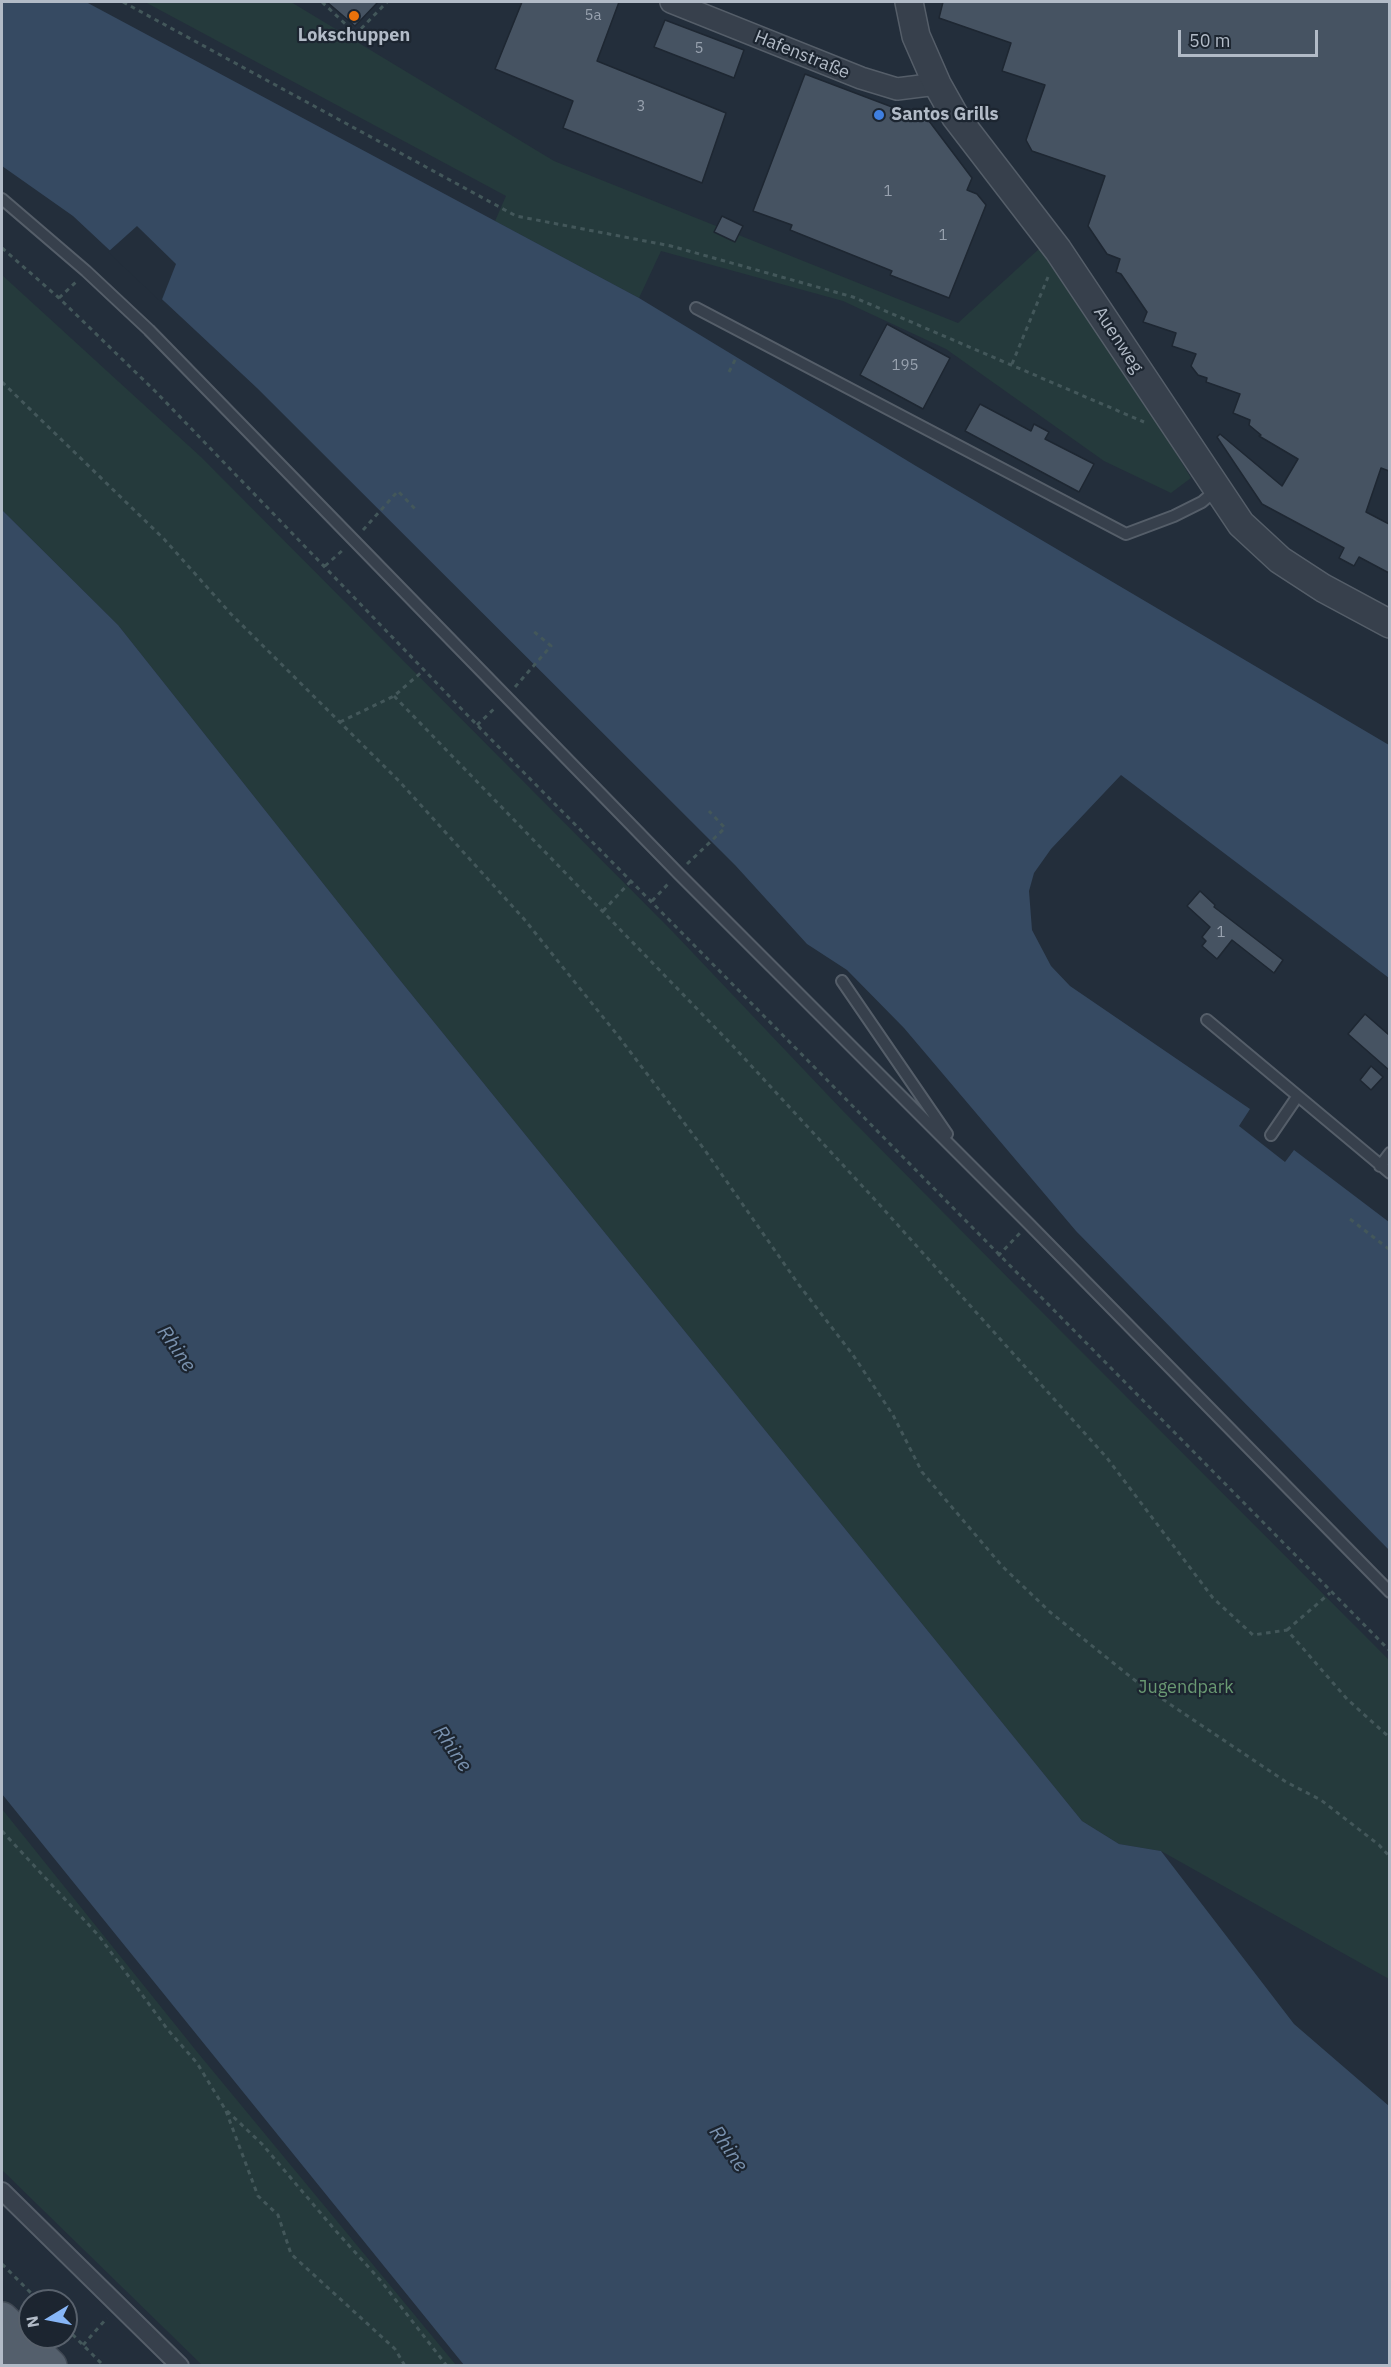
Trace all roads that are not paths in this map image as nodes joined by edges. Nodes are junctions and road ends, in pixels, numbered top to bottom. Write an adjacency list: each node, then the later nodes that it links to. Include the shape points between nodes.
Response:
1 (671, 2): 3 (street, Hafenstraße, via 870,81 897,89)
2 (909, 2): 3 (street, Auenweg, via 916,36)
3 (937, 84): 6 (street, Auenweg, via 967,133 1058,250)
4 (2, 199): 13 (lane, via 149,330 678,873)
5 (696, 308): 6 (lane, via 1126,534 1174,516)
6 (1216, 490): 7 (street, Auenweg, via 1241,524 1280,560)
7 (1389, 624)
8 (842, 981): 13 (lane)
9 (1207, 1020): 10 (lane)
10 (1297, 1097): 11 (lane); 14 (lane)
11 (1271, 1135)
12 (1389, 1153): 14 (lane)
13 (962, 1156): 16 (lane)
14 (1380, 1166): 15 (lane)
15 (1389, 1173)
16 (1389, 1592)
17 (2, 2191): 22 (street)
18 (2, 2319): 21 (main road)
19 (2, 2355): 20 (main road)
20 (12, 2366)
21 (50, 2366)
22 (180, 2366)

